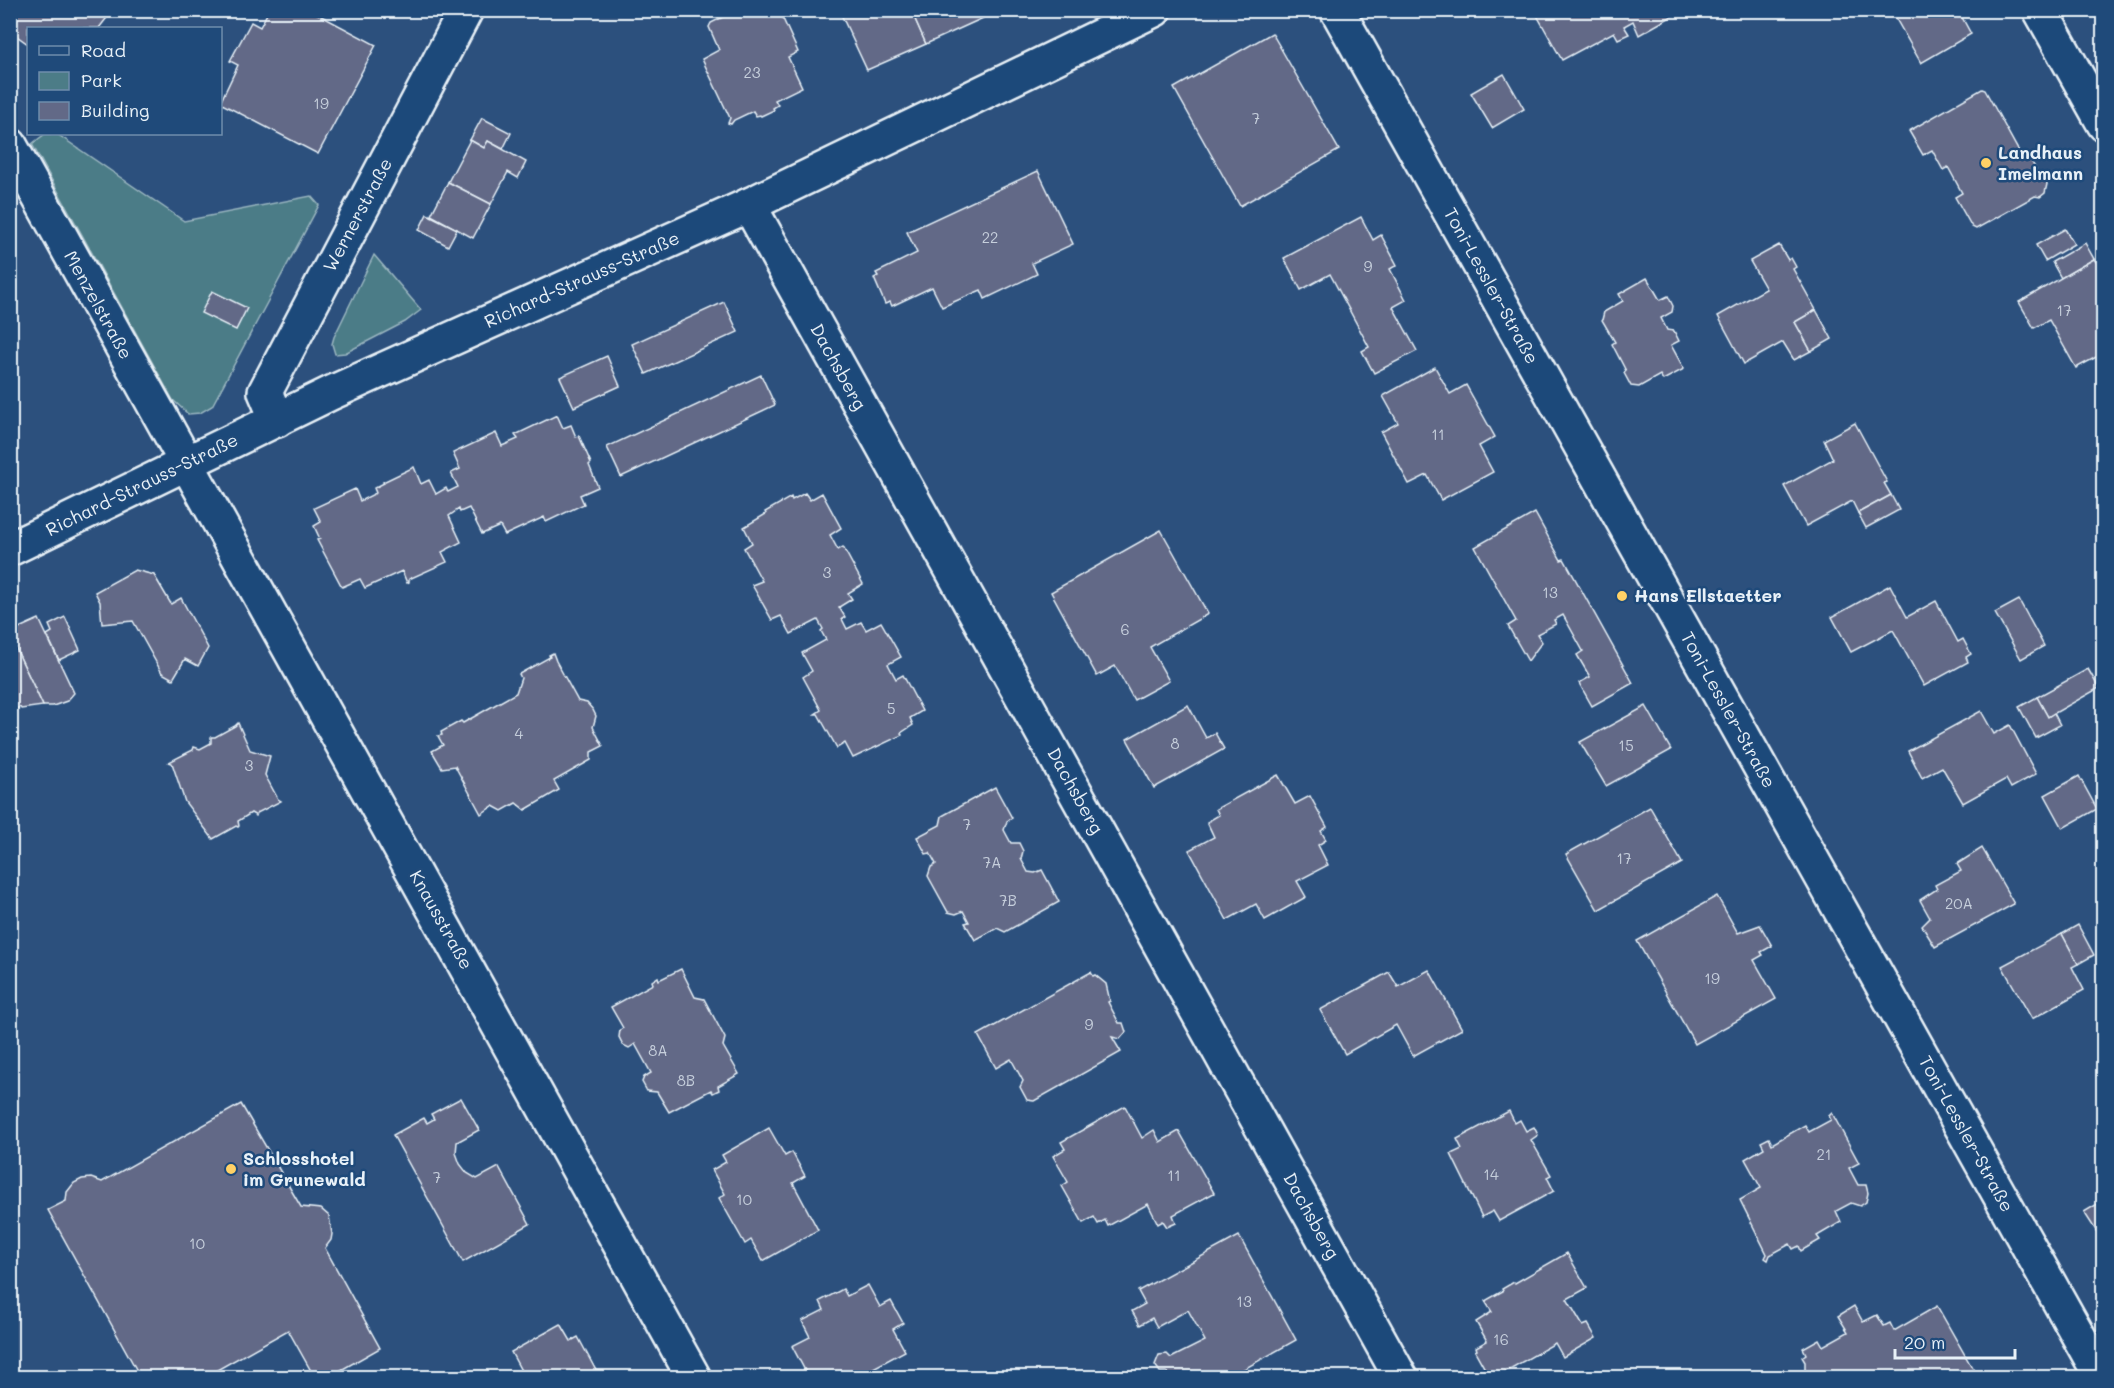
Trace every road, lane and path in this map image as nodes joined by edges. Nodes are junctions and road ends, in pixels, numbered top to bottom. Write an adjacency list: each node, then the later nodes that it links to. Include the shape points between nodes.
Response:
1 (466, 10): 8 (street, Wernerstraße, via 265,392)
2 (1154, 10): 7 (street, Richard-Strauss-Straße)
3 (1337, 10): 13 (street, Toni-Lessler-Straße)
4 (2040, 10): 5 (street)
5 (2103, 123)
6 (10, 146): 9 (street, Menzelstraße)
7 (749, 205): 8 (street, Richard-Strauss-Straße); 12 (street, Dachsberg)
8 (277, 420): 9 (street, Richard-Strauss-Straße)
9 (186, 464): 10 (street, Richard-Strauss-Straße); 11 (street, Knausstraße)
10 (10, 549)
11 (694, 1377)
12 (1401, 1377)
13 (2102, 1377)

